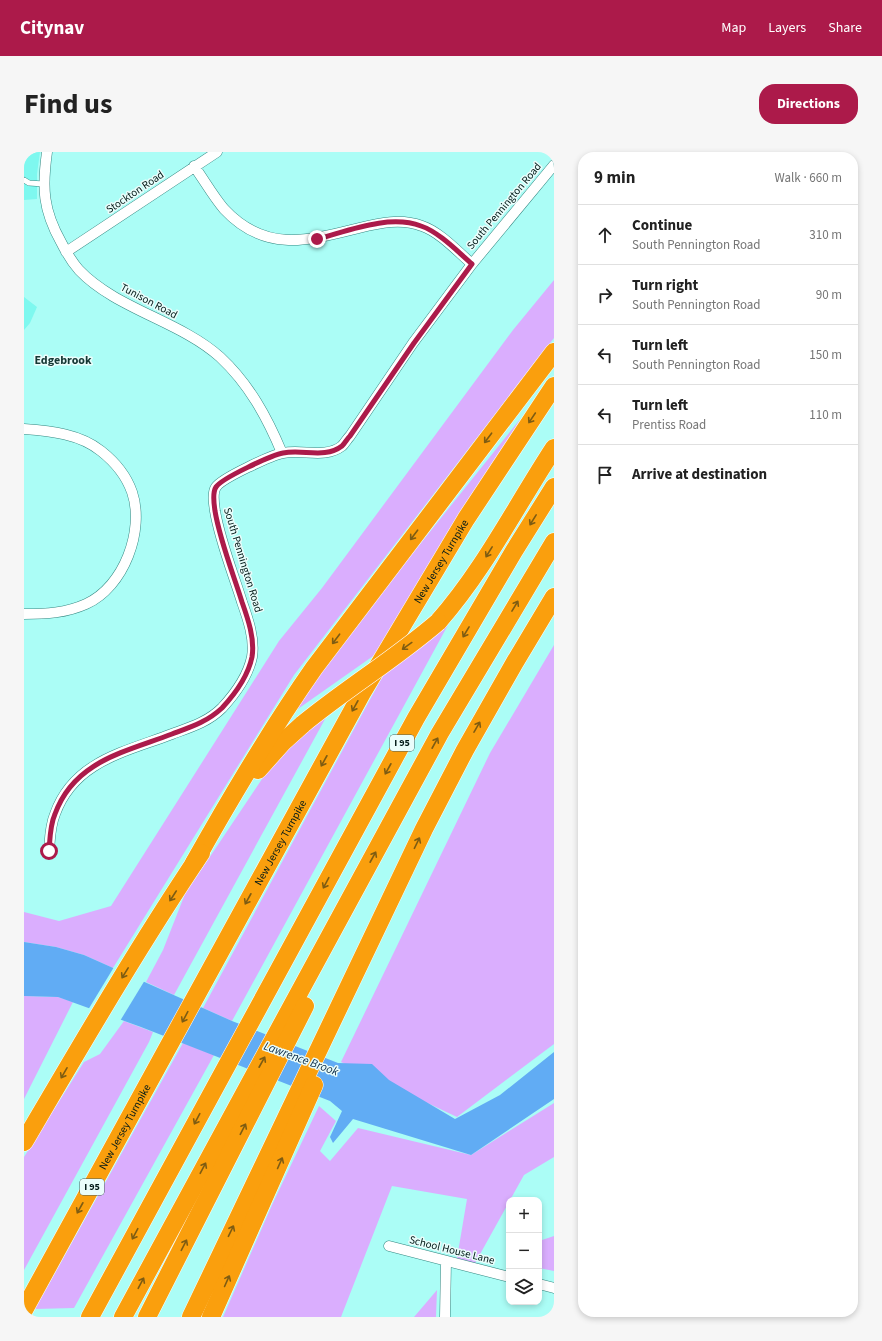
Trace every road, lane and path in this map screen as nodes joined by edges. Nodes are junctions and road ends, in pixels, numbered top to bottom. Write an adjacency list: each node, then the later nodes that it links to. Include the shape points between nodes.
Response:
1 (47, 152): 6 (street, Tunison Road)
2 (217, 152): 4 (street, Stockton Road)
3 (554, 165): 8 (street, South Pennington Road)
4 (194, 166): 7 (street, Stockton Road); 8 (street, via 234,219 264,236 281,239 317,239 378,223 406,222 434,232)
5 (24, 180): 6 (lane)
6 (44, 184): 7 (street, Tunison Road, via 44,200 49,218)
7 (66, 252): 13 (street, Tunison Road, via 78,269 104,289 195,339 220,357 256,400 271,426)
8 (472, 264): 13 (street, South Pennington Road, via 342,446 317,453)
9 (554, 352): 19 (highway, one-way to 19, via 314,668 230,799)
10 (554, 386): 28 (highway, New Jersey Turnpike / I 95, one-way to 28, via 474,506 358,700)
11 (24, 429): 17 (street, via 68,435 100,450 126,479 132,493 135,522 133,542 126,560 116,578 102,594 88,603 66,611)
12 (554, 448): 19 (highway, one-way to 19, bridge, via 472,580 438,622 321,710 283,742 248,782)
13 (282, 453): 18 (street, South Pennington Road, via 221,482 213,496 216,520 251,633 252,655 248,671 221,709 203,723 105,759 86,770 63,796 54,814)
14 (554, 487): 29 (highway, I 95, one-way to 29, via 416,718)
15 (554, 542): 20 (highway, I 95, one-way to 15, via 293,1017 330,935 440,733)
16 (554, 597): 21 (highway, one-way to 16, via 376,928 465,750)
17 (24, 614)
18 (49, 851)
19 (194, 863): 22 (highway, one-way to 22, via 84,1039)
20 (250, 1098): 30 (highway, one-way to 20); 31 (highway, one-way to 20)
21 (294, 1115): 32 (highway, one-way to 21); 33 (highway, one-way to 21)
22 (24, 1142)
23 (389, 1246): 24 (street, School House Lane)
24 (446, 1261): 25 (street, School House Lane); 34 (street)
25 (506, 1276)
26 (542, 1285): 27 (street)
27 (554, 1288)
28 (24, 1310)
29 (90, 1317)
30 (123, 1317)
31 (147, 1317)
32 (190, 1317)
33 (211, 1317)
34 (445, 1317)

